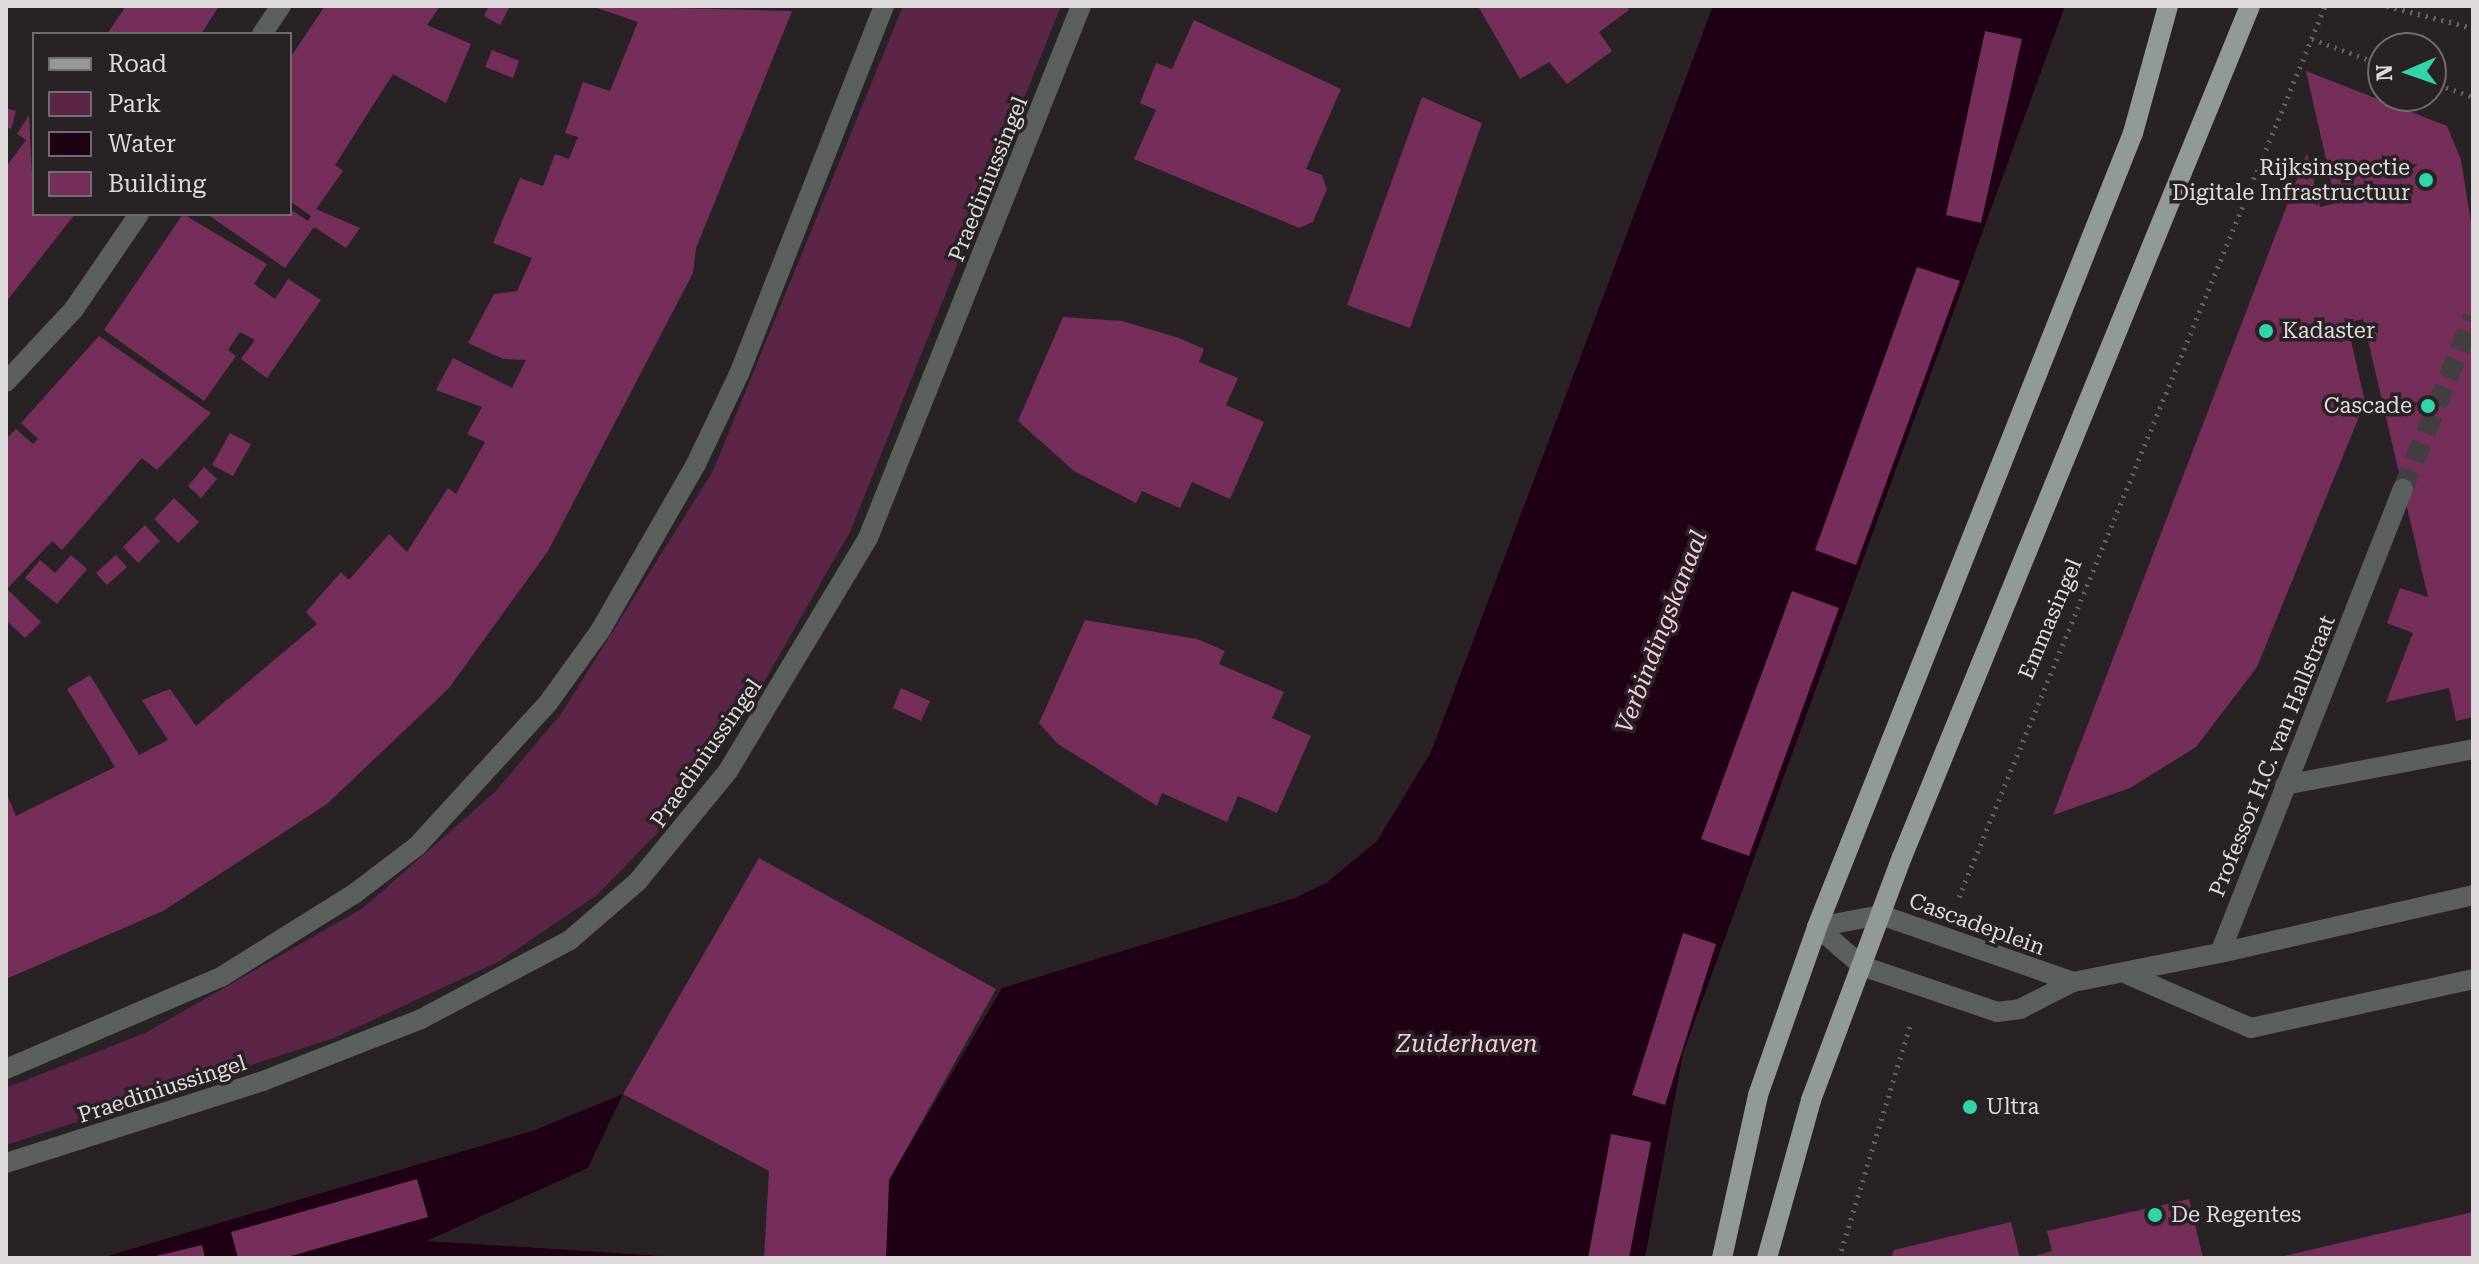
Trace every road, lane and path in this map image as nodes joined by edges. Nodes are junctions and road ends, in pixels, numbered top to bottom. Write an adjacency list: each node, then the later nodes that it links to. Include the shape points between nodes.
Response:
1 (281, 6): 9 (street)
2 (884, 6): 29 (street, via 709,438 649,551 548,703 417,846 354,894 221,977)
3 (1081, 6): 30 (street, Praediniussingel, via 868,538 728,771 638,881 570,940 421,1019 263,1081)
4 (2168, 6): 21 (main road, via 2133,133)
5 (2250, 6): 20 (main road, Emmasingel)
6 (2325, 6): 10 (path, Emmasingel)
7 (2387, 6): 8 (path)
8 (2473, 28)
9 (263, 32)
10 (2312, 39): 11 (path); 22 (path, Emmasingel)
11 (2367, 59)
12 (2447, 88): 13 (path)
13 (2473, 97)
14 (138, 216): 15 (street, via 74,309)
15 (6, 382)
16 (2403, 489): 18 (street, Professor H.C. van Hallstraat)
17 (2473, 749): 18 (street)
18 (2285, 785): 23 (street, Professor H.C. van Hallstraat)
19 (2473, 895): 23 (street)
20 (1881, 915): 21 (street, Cascadeplein); 22 (street, Cascadeplein); 24 (main road, Emmasingel)
21 (1817, 927): 24 (street, Cascadeplein); 31 (main road, via 1758,1095)
22 (1944, 938): 27 (street, Cascadeplein)
23 (2220, 953): 25 (street)
24 (1862, 966): 28 (street, Cascadeplein); 32 (main road, Emmasingel, via 1811,1100)
25 (2129, 975): 26 (street, via 2251,1028); 27 (street, Cascadeplein)
26 (2473, 979)
27 (2073, 982): 28 (street, Cascadeplein, via 2020,1009 1997,1012)
28 (1924, 990): 33 (path)
29 (6, 1069)
30 (6, 1163)
31 (1722, 1258)
32 (1767, 1258)
33 (1839, 1258)

